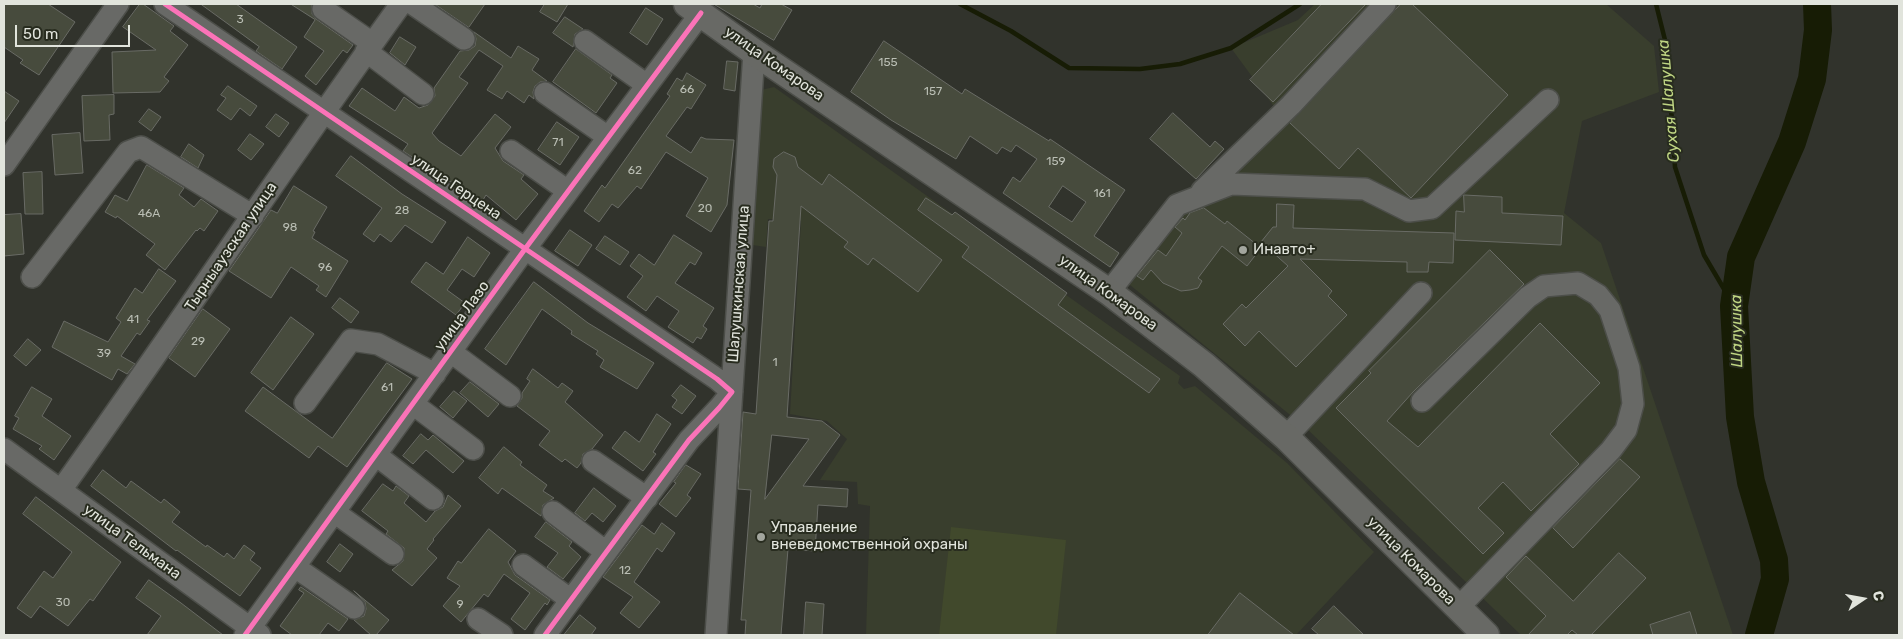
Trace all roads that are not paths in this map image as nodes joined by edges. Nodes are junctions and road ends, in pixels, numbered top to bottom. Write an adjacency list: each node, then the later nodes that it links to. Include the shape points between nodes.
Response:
1 (118, 4): 19 (street)
2 (165, 4): 16 (street, улица Герцена)
3 (401, 4): 10 (street, Тырныаузская улица)
4 (413, 4): 8 (street)
5 (1385, 4): 21 (street, via 1291,105)
6 (694, 8): 11 (main road, улица Комарова); 12 (street, улица Лазо)
7 (323, 9): 10 (street)
8 (464, 39)
9 (585, 42): 12 (street)
10 (369, 47): 14 (street); 16 (street, Тырныаузская улица)
11 (754, 52): 25 (main road, улица Комарова); 29 (street, Шалушкинская улица)
12 (647, 85): 17 (street, улица Лазо)
13 (545, 93): 17 (street)
14 (423, 94)
15 (1548, 100): 21 (street, via 1432,208 1409,212 1365,189 1231,184)
16 (324, 112): 22 (street, Тырныаузская улица); 23 (street, улица Герцена)
17 (608, 137): 20 (street, улица Лазо)
18 (511, 151): 20 (street)
19 (4, 165)
20 (568, 191): 23 (street, улица Лазо)
21 (1198, 195): 25 (street, via 1177,205)
22 (253, 216): 24 (street, via 141,146 128,152); 39 (street, Тырныаузская улица)
23 (525, 248): 27 (street, улица Лазо); 29 (street, улица Герцена)
24 (32, 277)
25 (1109, 292): 34 (main road, улица Комарова, via 1204,365)
26 (1421, 293): 34 (street)
27 (451, 352): 28 (street, улица Лазо); 30 (street)
28 (435, 374): 32 (street, via 378,344 351,340); 33 (street, улица Лазо)
29 (732, 392): 40 (street, via 689,440); 55 (street, Шалушкинская улица)
30 (510, 396)
31 (1422, 401): 50 (street, via 1528,297 1544,286 1578,283 1598,294 1610,310 1628,368 1633,404 1626,430 1611,450)
32 (305, 403)
33 (413, 404): 36 (street); 37 (street, улица Лазо)
34 (1286, 437): 50 (main road, улица Комарова)
35 (4, 448): 39 (street, улица Тельмана)
36 (473, 450)
37 (376, 455): 41 (street); 42 (street, улица Лазо)
38 (593, 461): 40 (street)
39 (61, 490): 52 (street, улица Тельмана)
40 (646, 498): 44 (street)
41 (433, 499)
42 (334, 512): 45 (street); 47 (street, улица Лазо)
43 (553, 512): 44 (street)
44 (606, 552): 48 (street)
45 (393, 554)
46 (523, 565): 48 (street)
47 (295, 567): 49 (street); 52 (street, улица Лазо)
48 (572, 600): 54 (street)
49 (354, 608)
50 (1458, 608): 56 (main road, улица Комарова)
51 (478, 619): 53 (street)
52 (252, 633)
53 (502, 635)
54 (546, 635)
55 (716, 635)
56 (1486, 635)

